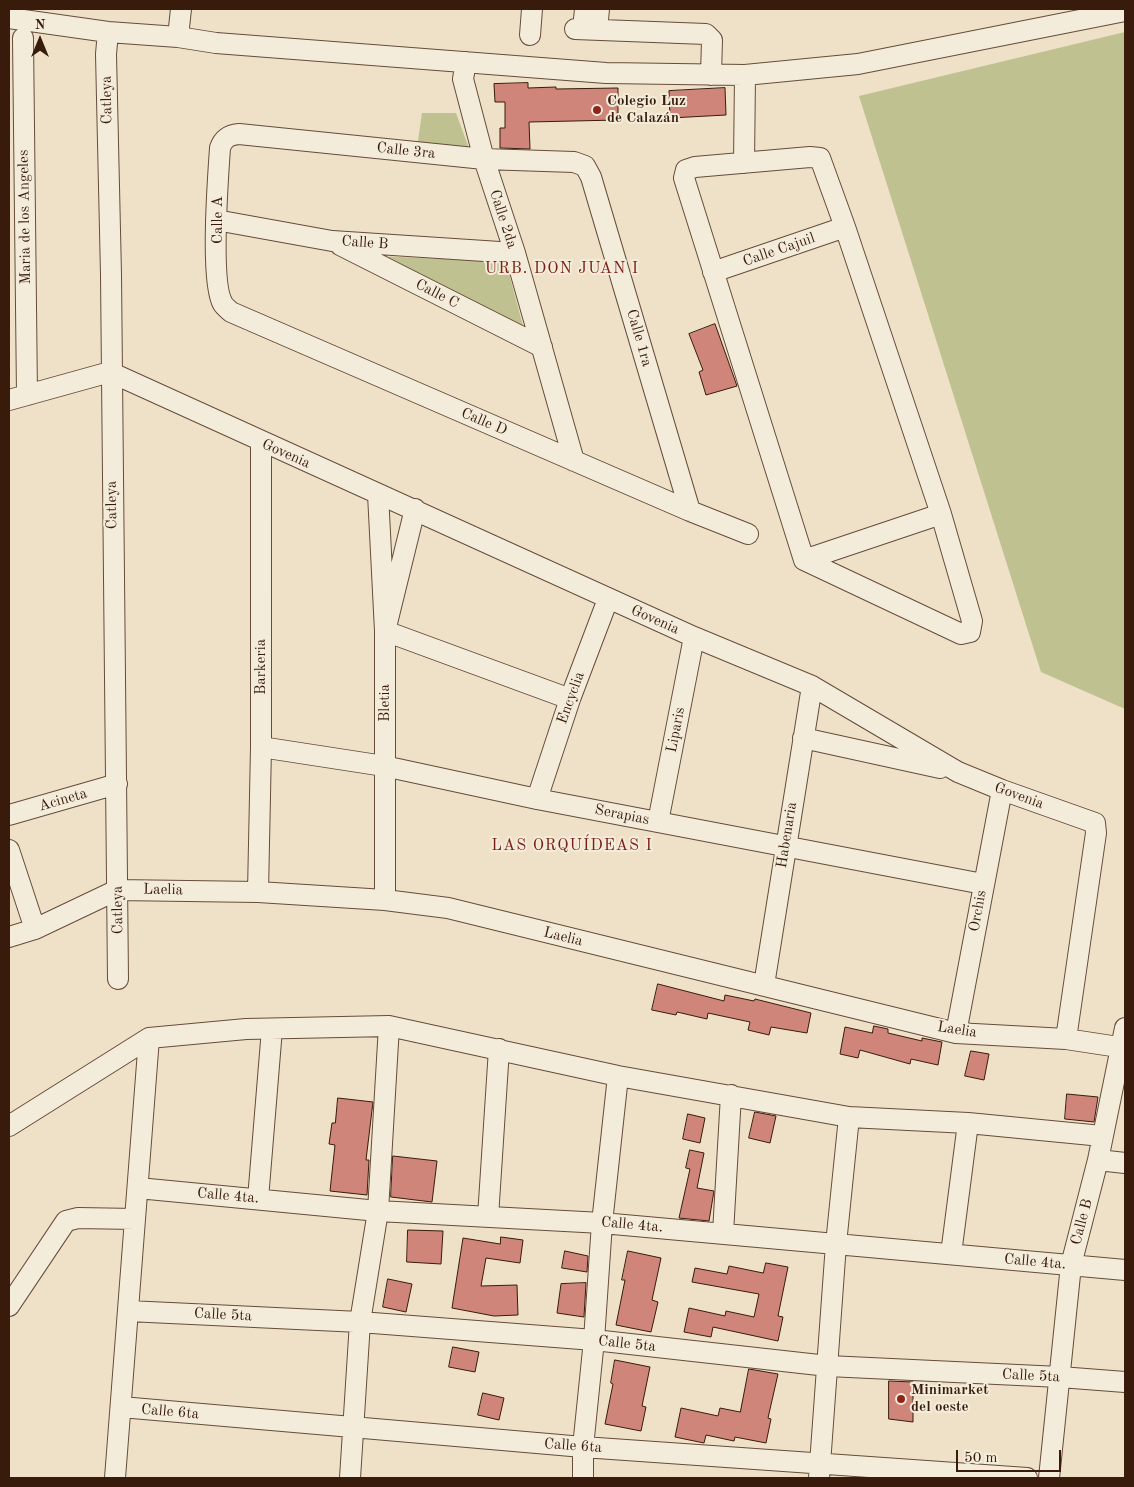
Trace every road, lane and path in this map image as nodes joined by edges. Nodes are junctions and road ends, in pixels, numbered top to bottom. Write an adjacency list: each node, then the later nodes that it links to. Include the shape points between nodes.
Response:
1 (181, 9): 10 (street)
2 (532, 9): 9 (street)
3 (585, 9): 7 (street)
4 (599, 9): 7 (street)
5 (1125, 11): 14 (street, via 858,64)
6 (9, 18): 8 (street)
7 (585, 29): 13 (street, via 706,34 712,40)
8 (108, 32): 10 (street); 26 (street, Catleya)
9 (530, 35)
10 (178, 37): 12 (street, via 216,43)
11 (23, 38): 27 (street, Maria de los Angeles)
12 (466, 62): 13 (street, via 606,73); 16 (street, Calle 2da, via 463,79)
13 (711, 75): 14 (street)
14 (745, 75): 17 (street)
15 (226, 137): 16 (street, Calle 3ra, via 239,134); 19 (street, Calle A, via 220,148)
16 (484, 158): 18 (street, Calle 3ra, via 574,162); 22 (street, Calle 2da)
17 (744, 163): 20 (street, via 820,158); 23 (street, via 686,170 684,178)
18 (585, 166): 32 (street, Calle 1ra, via 591,177)
19 (216, 220): 21 (street, Calle B); 24 (street, Calle A, via 218,287)
20 (845, 227): 23 (street, Calle Cajuil); 33 (street)
21 (332, 241): 22 (street, Calle B); 25 (street, Calle C)
22 (515, 253): 25 (street, Calle 2da)
23 (713, 272): 35 (street)
24 (223, 304): 29 (street, Calle D, via 243,319)
25 (542, 347): 29 (street, Calle 2da)
26 (110, 372): 27 (street); 28 (street, Govenia); 45 (street, Catleya)
27 (18, 397)
28 (261, 443): 30 (street, Govenia); 42 (street, Barkeria)
29 (574, 461): 32 (street, Calle D)
30 (378, 494): 31 (street, Govenia); 37 (street)
31 (415, 510): 36 (street, Govenia); 37 (street, Bletia)
32 (690, 511): 34 (street, Calle D)
33 (941, 514): 35 (street); 35 (street, via 972,621 970,632 960,634)
34 (748, 534)
35 (804, 560)
36 (608, 599): 38 (street, Govenia); 40 (street, Encyclia)
37 (385, 631): 40 (street); 43 (street, Bletia)
38 (694, 637): 39 (street, Govenia); 49 (street, Liparis)
39 (812, 686): 41 (street, Habenaria); 44 (street, Govenia)
40 (570, 699): 47 (street, Encyclia)
41 (803, 738): 44 (street); 50 (street, Habenaria)
42 (261, 747): 43 (street, Serapias); 54 (street, Barkeria)
43 (384, 766): 47 (street, Serapias); 55 (street, Bletia)
44 (958, 772): 46 (street, Govenia)
45 (116, 784): 48 (street, Acineta); 53 (street, Catleya)
46 (1002, 790): 52 (street, Orchis); 64 (street, Govenia, via 1095,823)
47 (537, 799): 49 (street, Serapias)
48 (9, 815)
49 (658, 822): 50 (street, Serapias)
50 (785, 846): 52 (street, Serapias); 59 (street, Habenaria)
51 (9, 850): 56 (street)
52 (983, 884): 62 (street, Orchis)
53 (117, 890): 54 (street, Laelia); 56 (street, Laelia); 58 (street, Catleya)
54 (258, 892): 55 (street, Laelia)
55 (385, 900): 59 (street, Laelia, via 448,908)
56 (35, 929): 57 (street, Laelia)
57 (9, 937)
58 (118, 979)
59 (764, 985): 62 (street, Laelia)
60 (389, 1026): 61 (street); 66 (street); 77 (street)
61 (272, 1028): 63 (street); 76 (street)
62 (956, 1033): 64 (street, Laelia)
63 (149, 1038): 71 (street); 75 (street)
64 (1066, 1039): 65 (street, Laelia)
65 (1123, 1041): 72 (street, Calle B)
66 (499, 1049): 67 (street); 78 (street)
67 (618, 1076): 68 (street); 80 (street)
68 (731, 1095): 69 (street); 81 (street)
69 (849, 1117): 70 (street); 82 (street)
70 (968, 1124): 72 (street); 83 (street)
71 (9, 1126)
72 (1102, 1136): 73 (street, Calle B)
73 (1098, 1160): 74 (street); 84 (street, Calle B)
74 (1125, 1162)
75 (138, 1188): 76 (street, Calle 4ta.); 79 (street)
76 (258, 1199): 77 (street, Calle 4ta.)
77 (378, 1211): 78 (street, Calle 4ta.); 88 (street)
78 (488, 1216): 80 (street, Calle 4ta.)
79 (135, 1219): 86 (street, via 78,1218 66,1221); 87 (street)
80 (602, 1223): 81 (street, Calle 4ta.); 89 (street)
81 (723, 1233): 82 (street, Calle 4ta.)
82 (836, 1244): 83 (street, Calle 4ta.); 90 (street)
83 (951, 1254): 84 (street, Calle 4ta.)
84 (1071, 1265): 85 (street, Calle 4ta.); 91 (street, Calle B)
85 (1125, 1270)
86 (9, 1306)
87 (128, 1310): 88 (street, Calle 5ta); 93 (street)
88 (360, 1322): 89 (street, Calle 5ta); 94 (street)
89 (594, 1340): 90 (street, Calle 5ta); 95 (street)
90 (828, 1366): 91 (street, Calle 5ta); 96 (street)
91 (1060, 1377): 92 (street, Calle 5ta); 101 (street, Calle B)
92 (1125, 1382)
93 (121, 1407): 94 (street, Calle 6ta); 97 (street)
94 (352, 1428): 95 (street, Calle 6ta); 98 (street)
95 (583, 1447): 96 (street, Calle 6ta); 99 (street)
96 (820, 1471): 100 (street, Calle 6ta)
97 (115, 1478)
98 (350, 1478)
99 (583, 1478)
100 (1026, 1478)
101 (1049, 1478)

